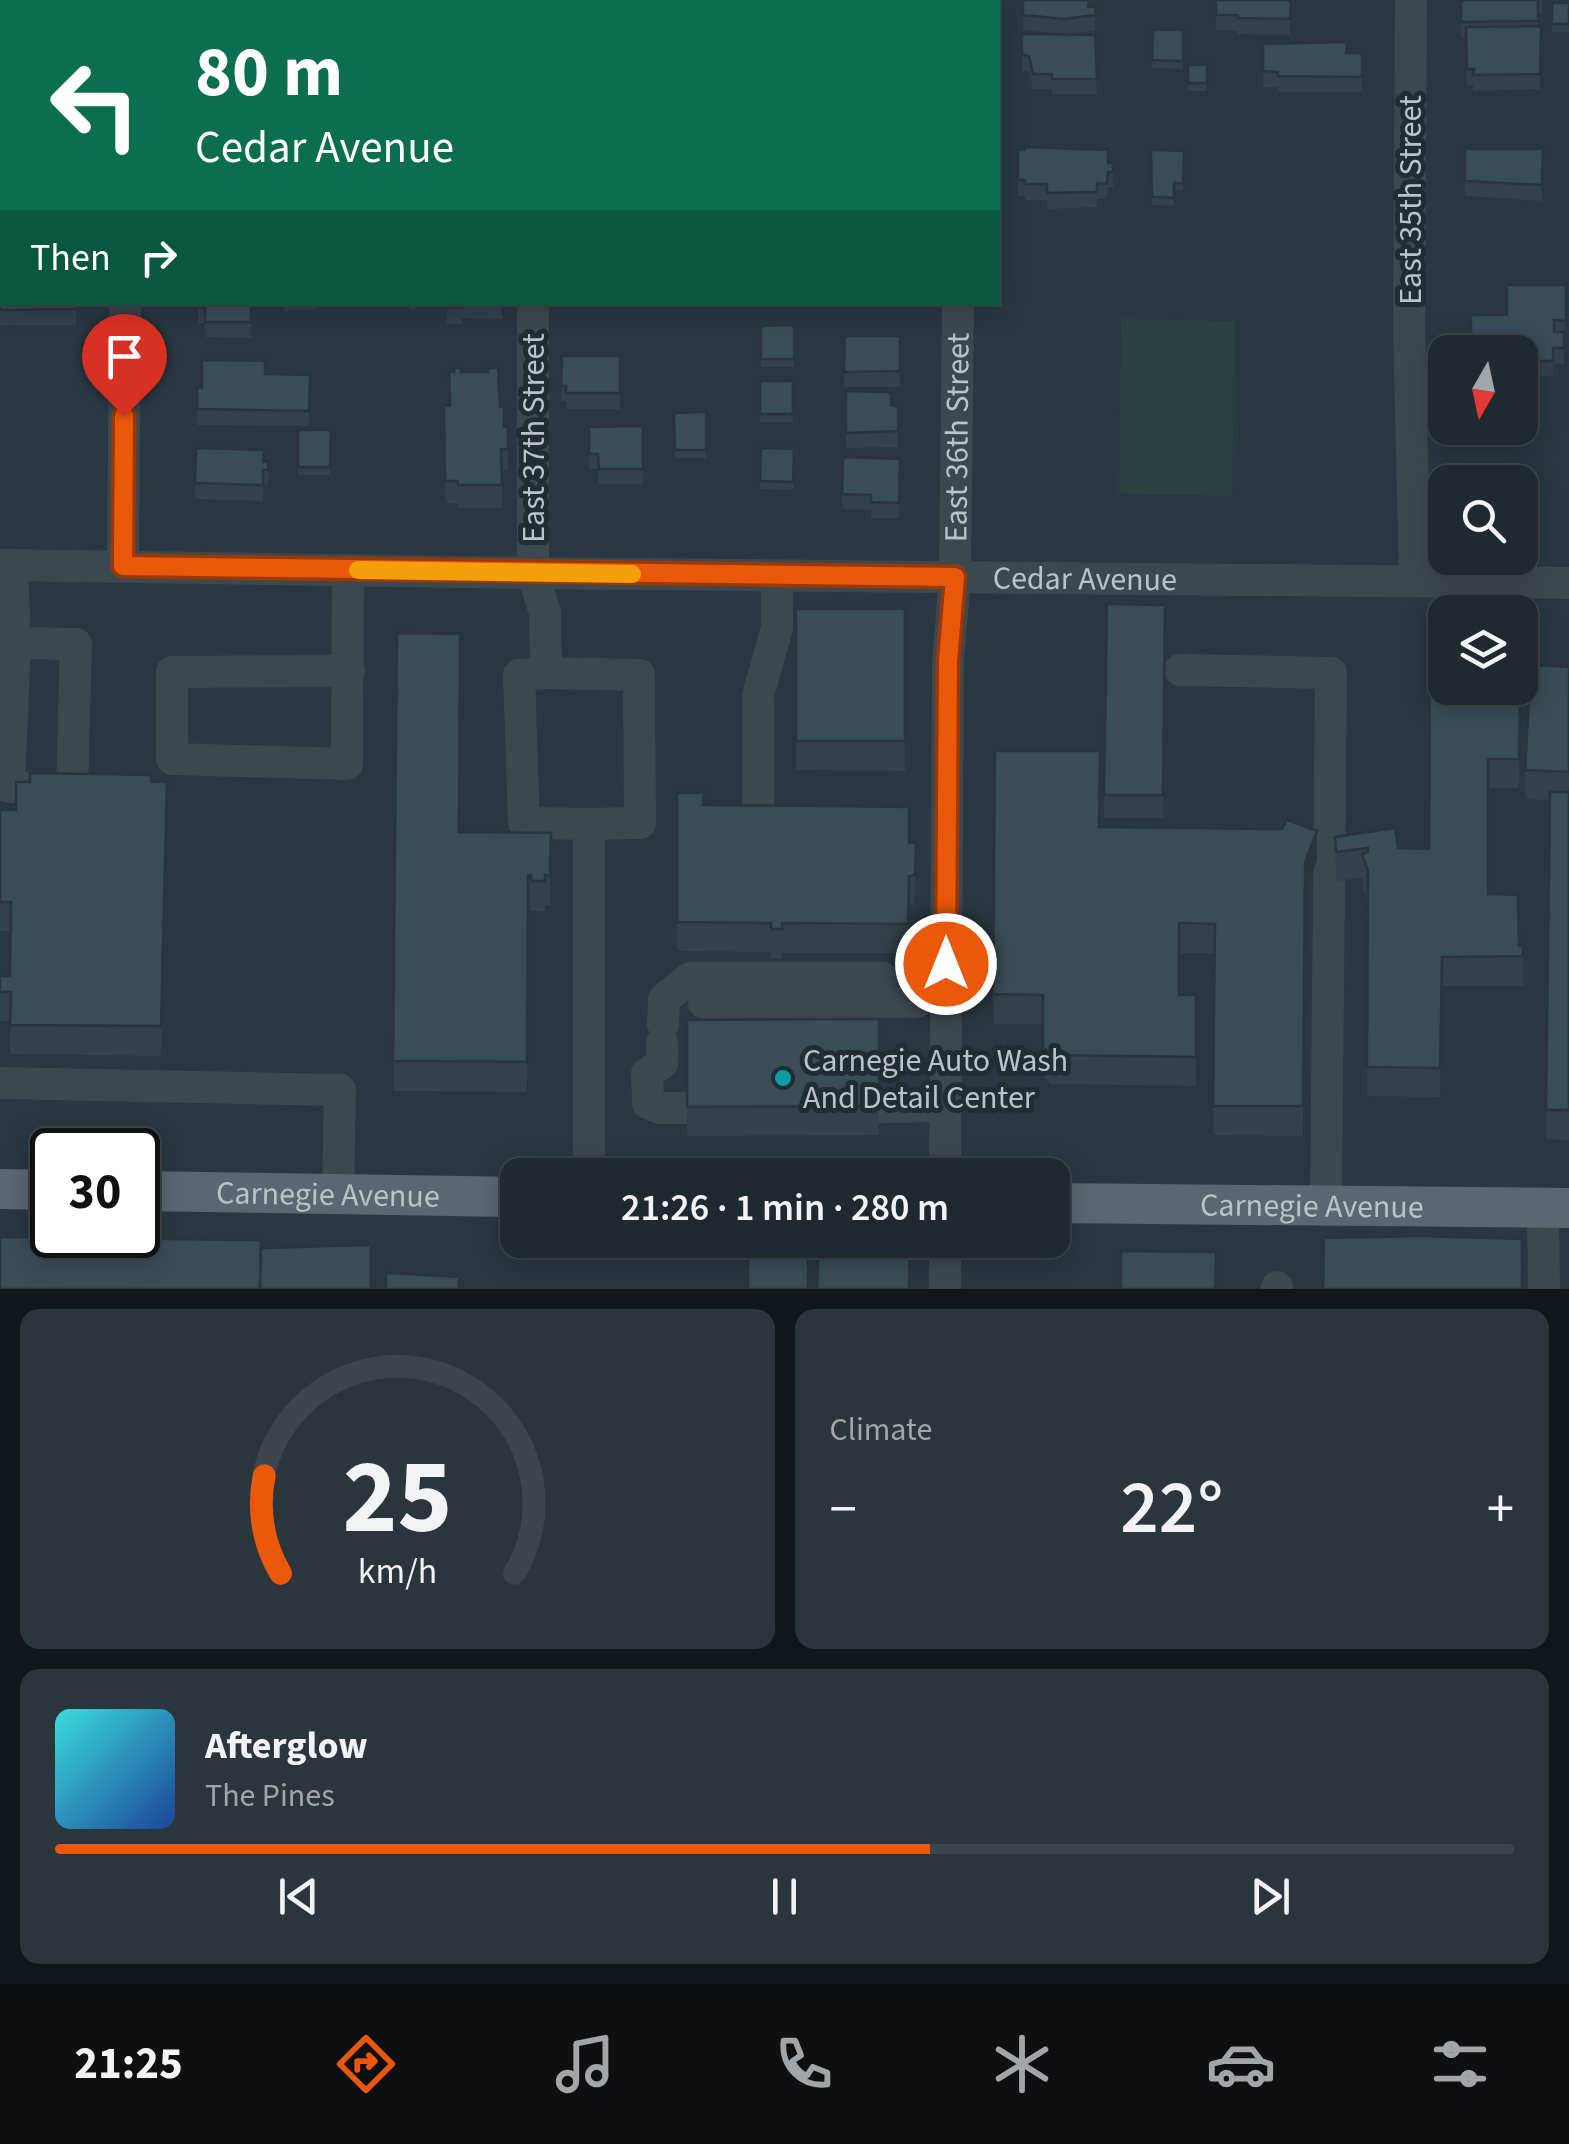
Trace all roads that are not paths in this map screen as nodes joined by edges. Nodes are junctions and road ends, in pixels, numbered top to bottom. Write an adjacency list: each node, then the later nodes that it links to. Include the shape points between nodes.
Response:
1 (1411, 0): 11 (street, East 35th Street)
2 (125, 305): 6 (street)
3 (533, 305): 8 (street, East 37th Street)
4 (958, 305): 10 (street, East 36th Street)
5 (6, 565): 6 (street, Cedar Avenue); 13 (street)
6 (123, 566): 7 (street, Cedar Avenue)
7 (348, 570): 8 (street, Cedar Avenue); 15 (street)
8 (533, 573): 9 (street, Cedar Avenue); 16 (street, East 37th Street, via 545,614)
9 (777, 576): 10 (street, Cedar Avenue); 17 (street, via 777,628 758,695)
10 (955, 577): 11 (street, Cedar Avenue); 20 (street, East 36th Street, via 948,661)
11 (1414, 579): 12 (street, Cedar Avenue)
12 (1569, 583)
13 (16, 643): 13 (street, via 10,787 72,789 76,644)
14 (1180, 670): 34 (street, via 1330,673)
15 (349, 671): 15 (street, via 347,764 172,759 172,672)
16 (546, 673): 18 (street, via 519,674 524,823); 18 (street, via 639,675 640,823)
17 (758, 813)
18 (589, 824): 26 (street)
19 (901, 1002): 20 (street); 21 (street); 25 (street, via 883,978 690,978 664,999 662,1063 646,1074 648,1103)
20 (946, 1002): 23 (street, East 36th Street)
21 (704, 1003)
22 (0, 1083): 31 (street, via 340,1090)
23 (945, 1106): 24 (street); 27 (street, East 36th Street)
24 (879, 1107)
25 (687, 1108)
26 (589, 1158)
27 (945, 1158)
28 (0, 1189): 29 (main road)
29 (30, 1190)
30 (160, 1191): 31 (main road, Carnegie Avenue)
31 (338, 1194): 32 (main road, Carnegie Avenue)
32 (500, 1197)
33 (1070, 1204): 34 (main road, Carnegie Avenue)
34 (1326, 1206): 35 (main road, Carnegie Avenue)
35 (1556, 1208): 38 (street)
36 (945, 1258): 37 (street)
37 (945, 1289)
38 (1544, 1289)

